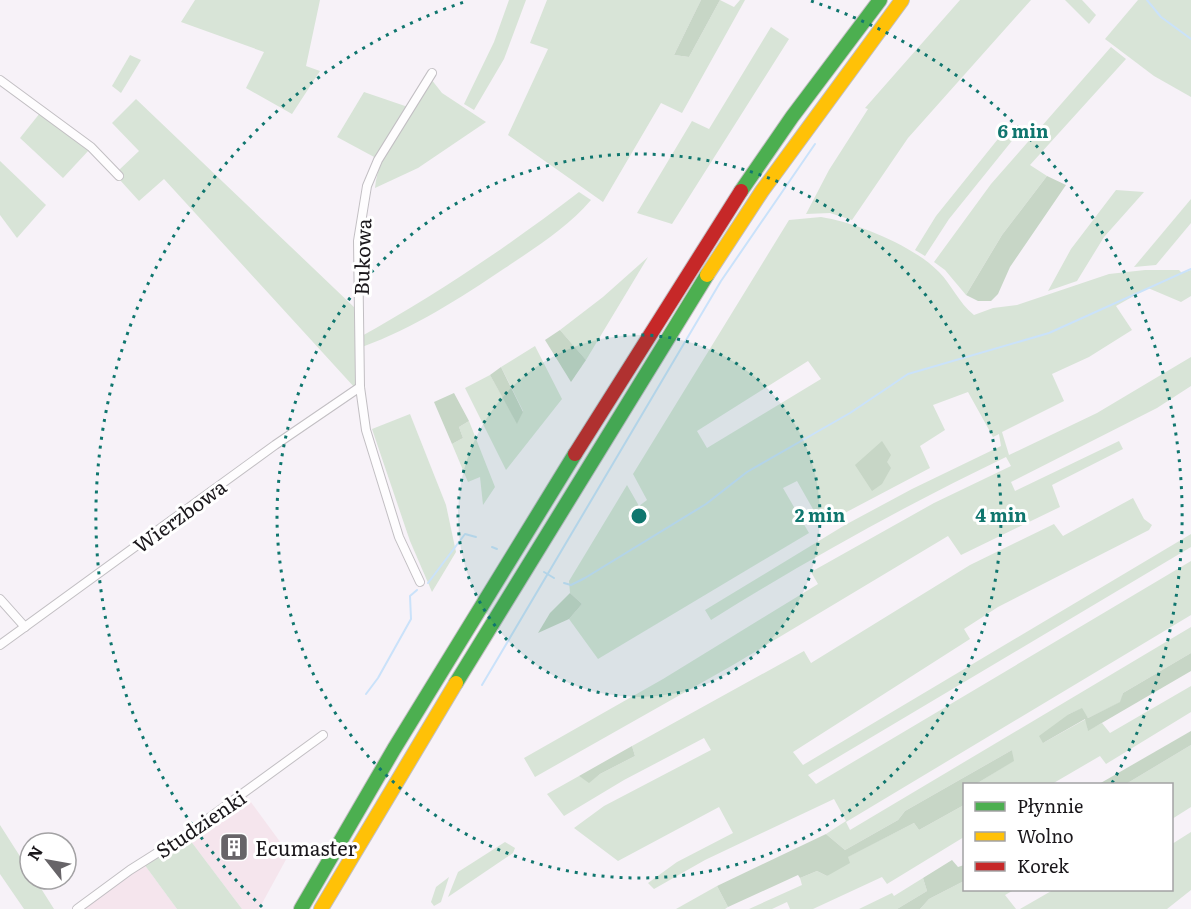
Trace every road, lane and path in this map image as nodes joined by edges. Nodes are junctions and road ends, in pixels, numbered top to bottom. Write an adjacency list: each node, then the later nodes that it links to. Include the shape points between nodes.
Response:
1 (880, 0): 13 (highway, via 797,110 700,252 397,745)
2 (902, 0): 14 (highway, via 762,191 677,321)
3 (432, 73): 6 (street, Bukowa, via 378,159 367,186 358,241)
4 (0, 80): 5 (street, via 91,147)
5 (119, 176)
6 (360, 387): 7 (street, Bukowa, via 376,469 399,537); 9 (street, Wierzbowa, via 275,444)
7 (420, 582)
8 (0, 598): 9 (street)
9 (25, 627): 10 (street, Wierzbowa)
10 (0, 645)
11 (322, 735): 12 (street, Studzienki)
12 (77, 909)
13 (301, 909)
14 (321, 909)

